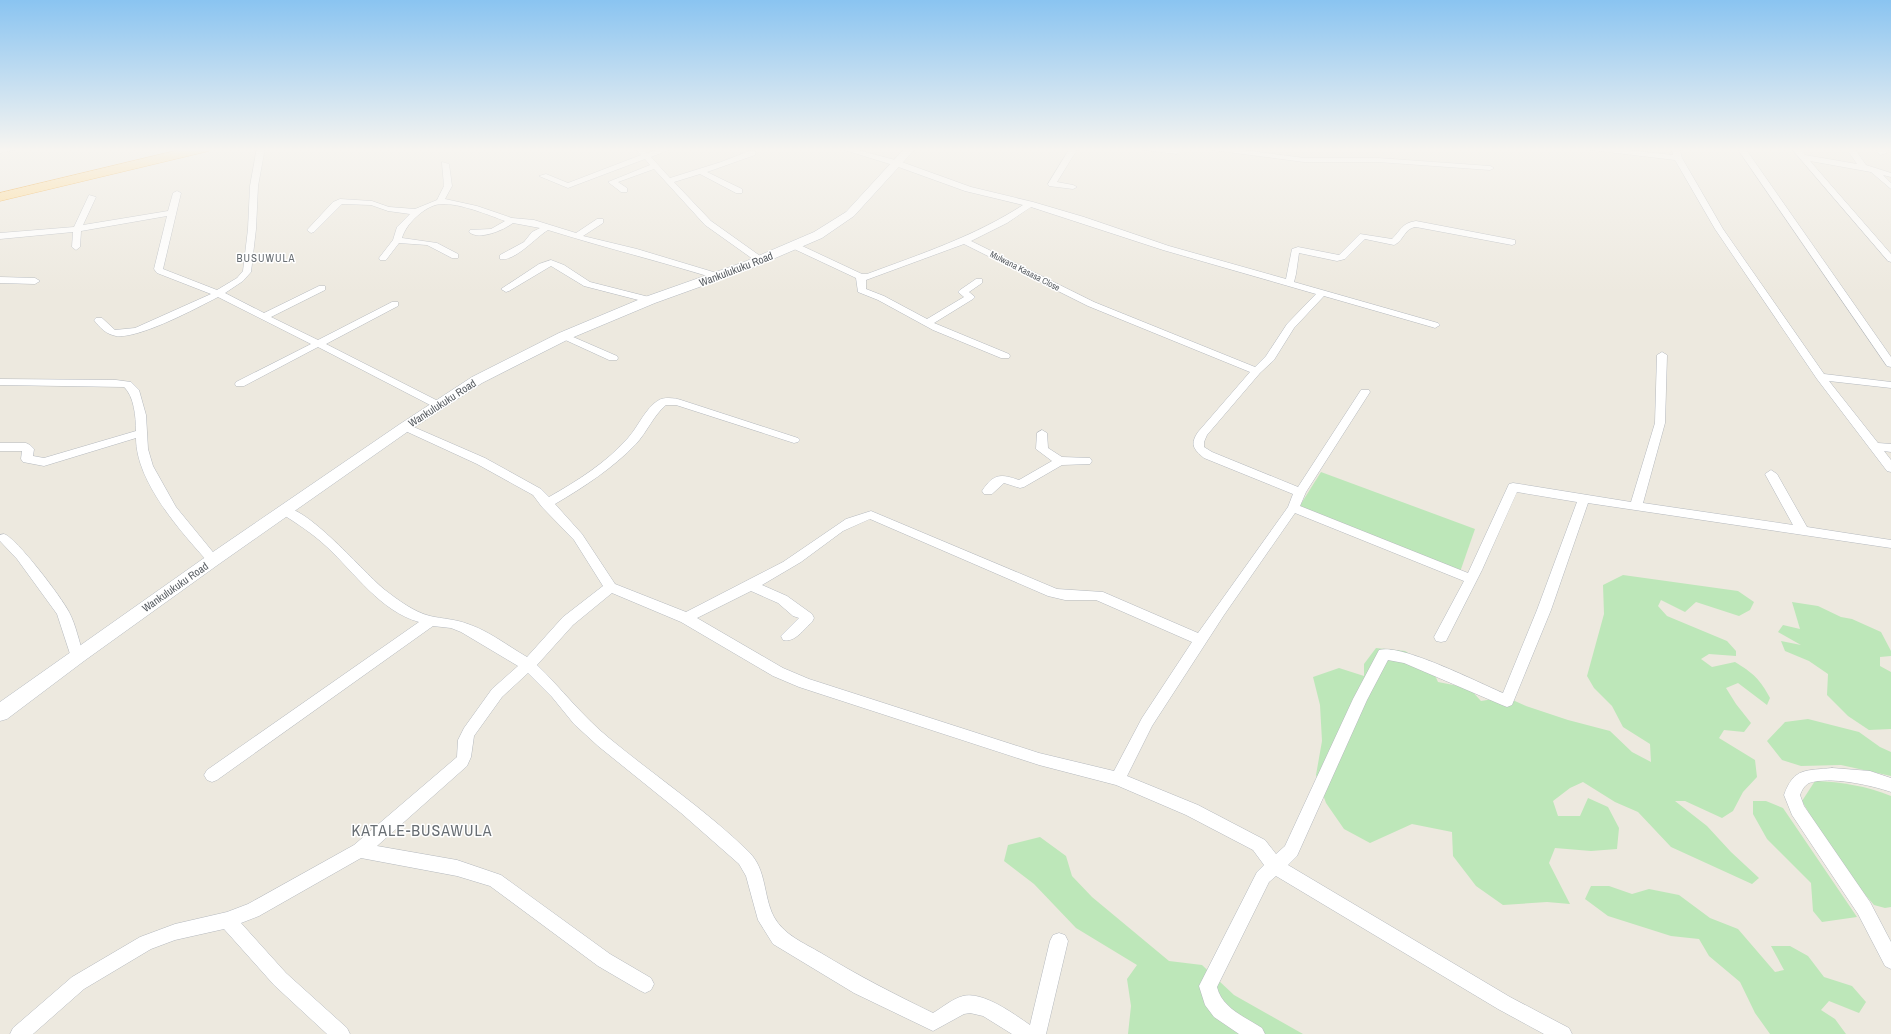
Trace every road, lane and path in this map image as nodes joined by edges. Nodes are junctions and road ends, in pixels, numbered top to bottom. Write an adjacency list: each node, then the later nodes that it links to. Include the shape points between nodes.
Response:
1 (92, 196): 18 (street)
2 (176, 196): 13 (street)
3 (254, 196): 42 (street, via 247,272 244,278)
4 (442, 196): 11 (street)
5 (683, 196): 31 (street, via 708,223)
6 (866, 196): 26 (main road, Wankulukuku Road, via 850,214)
7 (998, 196): 12 (street)
8 (1701, 196): 56 (street, via 1719,229)
9 (1775, 196): 54 (street)
10 (1836, 196): 32 (street)
11 (441, 201): 14 (street); 15 (street)
12 (1030, 204): 24 (street, via 1004,221); 38 (street, via 1120,231 1166,248)
13 (172, 212): 18 (street); 42 (street, via 158,269)
14 (416, 212): 19 (street, via 388,209 372,203 340,201); 23 (street, via 400,229)
15 (511, 220): 17 (street); 20 (street, via 493,232)
16 (600, 221): 22 (street)
17 (547, 227): 22 (street); 29 (street, via 535,234 527,244)
18 (77, 229): 21 (street); 27 (street)
19 (311, 230)
20 (473, 232)
21 (0, 236)
22 (576, 236): 33 (street)
23 (397, 240): 28 (street, via 439,245); 30 (street)
24 (964, 240): 34 (street, via 868,277); 55 (street, Mulwana Kasasa Close, via 1091,304)
25 (1512, 242): 38 (street, via 1416,224 1409,225 1394,242 1363,236 1342,257 1295,251 1294,272)
26 (795, 246): 31 (main road, Wankulukuku Road); 34 (street)
27 (76, 247)
28 (455, 256)
29 (503, 257)
30 (383, 258)
31 (760, 260): 33 (main road, Wankulukuku Road)
32 (1891, 260)
33 (717, 276): 43 (main road, Wankulukuku Road)
34 (861, 277): 47 (street, via 861,290)
35 (0, 280): 36 (street)
36 (35, 281)
37 (979, 281): 47 (street, via 963,292 970,297)
38 (1289, 282): 41 (street)
39 (322, 288): 45 (street)
40 (506, 289): 43 (street, via 551,263 587,284)
41 (1321, 292): 48 (street); 55 (street, via 1290,326 1270,358)
42 (217, 294): 45 (street); 46 (street, via 138,330 125,333 106,330)
43 (650, 300): 49 (main road, Wankulukuku Road)
44 (395, 304): 50 (street)
45 (263, 317): 50 (street)
46 (99, 320)
47 (927, 323): 51 (street)
48 (1435, 324)
49 (564, 336): 53 (street); 61 (main road, Wankulukuku Road, via 476,380)
50 (318, 345): 58 (street); 61 (street)
51 (1005, 356)
52 (1662, 356): 77 (street, via 1660,422)
53 (613, 358)
54 (1891, 364)
55 (1256, 371): 74 (street, via 1202,434 1198,442 1199,448 1208,455)
56 (1821, 377): 59 (street); 66 (street)
57 (0, 382): 64 (street, via 127,384 134,390 141,420)
58 (240, 384)
59 (1891, 385)
60 (1365, 392): 74 (street)
61 (438, 405): 62 (main road, Wankulukuku Road)
62 (405, 427): 76 (street, via 481,461 537,492); 79 (main road, Wankulukuku Road)
63 (1042, 432): 69 (street, via 1042,450)
64 (140, 433): 67 (street, via 44,462 27,459 26,447); 83 (street, via 151,478)
65 (794, 440): 76 (street, via 677,402 663,402 630,444 598,472)
66 (1874, 446): 68 (street); 71 (street)
67 (0, 447)
68 (1891, 448)
69 (1060, 461): 70 (street); 73 (street, via 1020,484 1002,478)
70 (1086, 461)
71 (1891, 468)
72 (1771, 474): 80 (street)
73 (988, 491)
74 (1300, 492): 78 (street)
75 (1584, 499): 77 (street); 84 (street, via 1513,486); 99 (street, via 1544,610 1507,701 1406,658 1384,654 1360,699 1291,851)
76 (546, 504): 86 (street, via 578,537)
77 (1636, 506): 80 (street)
78 (1293, 508): 84 (street); 91 (street)
79 (286, 510): 83 (main road, Wankulukuku Road); 88 (street, via 331,544 380,593 414,616)
80 (1802, 530): 82 (street)
81 (4, 538): 92 (street, via 21,556 63,613)
82 (1891, 544)
83 (213, 560): 92 (main road, Wankulukuku Road)
84 (1471, 579): 90 (street)
85 (749, 585): 87 (street); 89 (street, via 775,596 803,614 806,618); 91 (street, via 788,564 854,519 871,515 1053,594 1072,598 1089,594 1098,595)
86 (610, 587): 87 (street); 93 (street, via 568,621)
87 (686, 618): 96 (street, via 757,661 804,683 1031,756)
88 (431, 621): 93 (street, via 452,623 466,628); 95 (street)
89 (788, 636)
90 (1441, 637)
91 (1200, 640): 96 (street, via 1147,722)
92 (77, 656): 94 (main road, Wankulukuku Road)
93 (528, 665): 98 (street, via 497,693 469,732 465,740 462,761); 106 (street, via 603,742 687,808 745,859 754,874 766,920 786,944 860,986 933,1022 966,1004 991,1010)
94 (0, 713)
95 (212, 775)
96 (1118, 779): 99 (street, via 1192,810 1259,845)
97 (1891, 785): 102 (street, via 1870,778 1832,775 1807,777 1796,784 1792,795 1798,810 1864,908)
98 (360, 850): 100 (street, via 253,910); 103 (street, via 457,868 495,880 604,960)
99 (1275, 866): 108 (street, via 1263,877 1208,986 1211,999 1220,1011); 109 (street, via 1504,1003)
100 (227, 920): 104 (street, via 175,932 146,943 78,983); 105 (street, via 280,979)
101 (1059, 941): 107 (street)
102 (1891, 960)
103 (645, 984)
104 (19, 1034)
105 (341, 1034)
106 (1028, 1034)
107 (1037, 1034)
108 (1256, 1034)
109 (1563, 1034)

